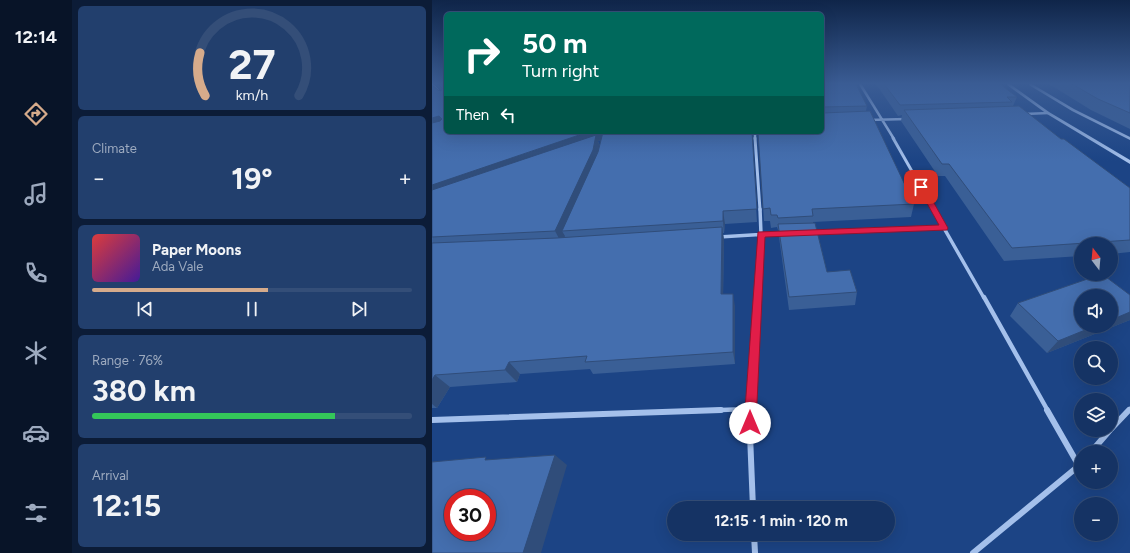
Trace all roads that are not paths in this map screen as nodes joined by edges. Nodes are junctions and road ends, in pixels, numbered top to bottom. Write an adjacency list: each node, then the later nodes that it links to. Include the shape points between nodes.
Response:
1 (876, 110): 8 (street)
2 (1044, 110): 4 (street)
3 (1073, 110): 10 (street)
4 (1048, 113): 5 (street); 11 (street)
5 (1017, 114)
6 (907, 119): 8 (street)
7 (860, 120): 8 (street)
8 (883, 120): 12 (street)
9 (755, 134): 15 (street)
10 (1130, 138)
11 (1130, 162)
12 (944, 228): 14 (street); 23 (street)
13 (793, 233): 15 (street)
14 (809, 233)
15 (761, 234): 16 (street); 17 (street)
16 (714, 237)
17 (749, 409): 19 (street); 25 (street)
18 (1130, 409): 20 (street)
19 (432, 420)
20 (1118, 421)
21 (1103, 437): 22 (street)
22 (1097, 445)
23 (1074, 455)
24 (1074, 470): 28 (street)
25 (753, 501)
26 (754, 541): 27 (street)
27 (755, 553)
28 (973, 553)

